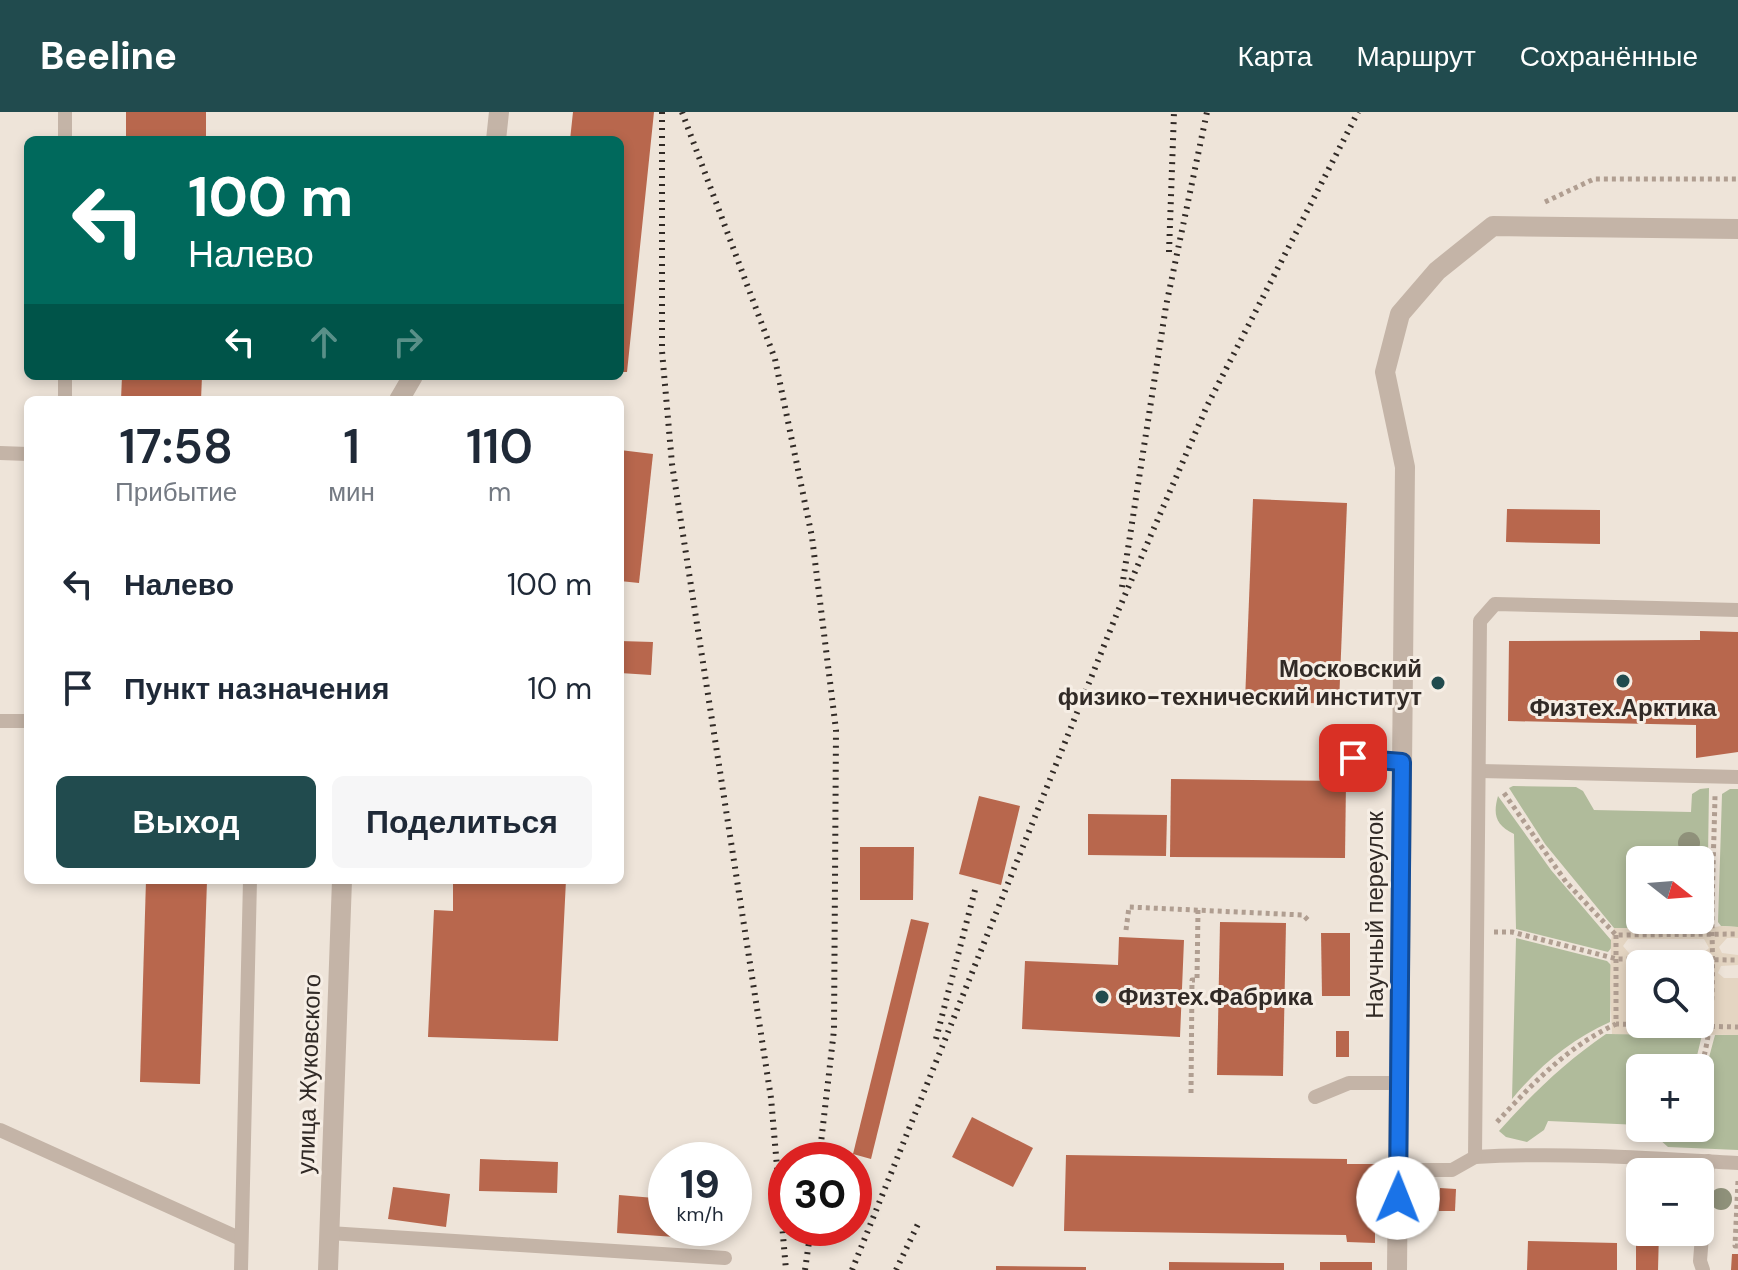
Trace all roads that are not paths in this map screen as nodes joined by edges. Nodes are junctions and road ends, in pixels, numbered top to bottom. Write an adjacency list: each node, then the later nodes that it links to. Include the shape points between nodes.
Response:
1 (65, 112): 3 (lane)
2 (499, 112): 4 (street)
3 (65, 136)
4 (496, 136)
5 (1738, 229): 12 (street, Научный переулок, via 1493,226 1437,271 1400,314 1385,372 1405,467)
6 (0, 453): 7 (lane)
7 (24, 454)
8 (1738, 610): 13 (lane, via 1495,604 1480,621)
9 (0, 721): 10 (lane)
10 (24, 721)
11 (1353, 758): 12 (lane)
12 (1402, 762): 17 (street, Научный переулок)
13 (1480, 771): 14 (lane); 20 (lane)
14 (1738, 777)
15 (250, 884): 26 (lane)
16 (342, 884): 25 (street, улица Жуковского)
17 (1399, 1083): 18 (lane, via 1349,1083); 24 (street, Научный переулок)
18 (1315, 1097)
19 (0, 1130): 26 (lane)
20 (1475, 1157): 21 (lane); 24 (lane, via 1452,1170)
21 (1626, 1158)
22 (1714, 1161): 23 (lane)
23 (1738, 1163)
24 (1399, 1170): 31 (street, Научный переулок)
25 (329, 1233): 28 (lane); 30 (street, улица Жуковского)
26 (241, 1239): 29 (lane)
27 (1701, 1246): 32 (lane)
28 (725, 1258)
29 (241, 1270)
30 (328, 1270)
31 (1397, 1270)
32 (1703, 1270)

